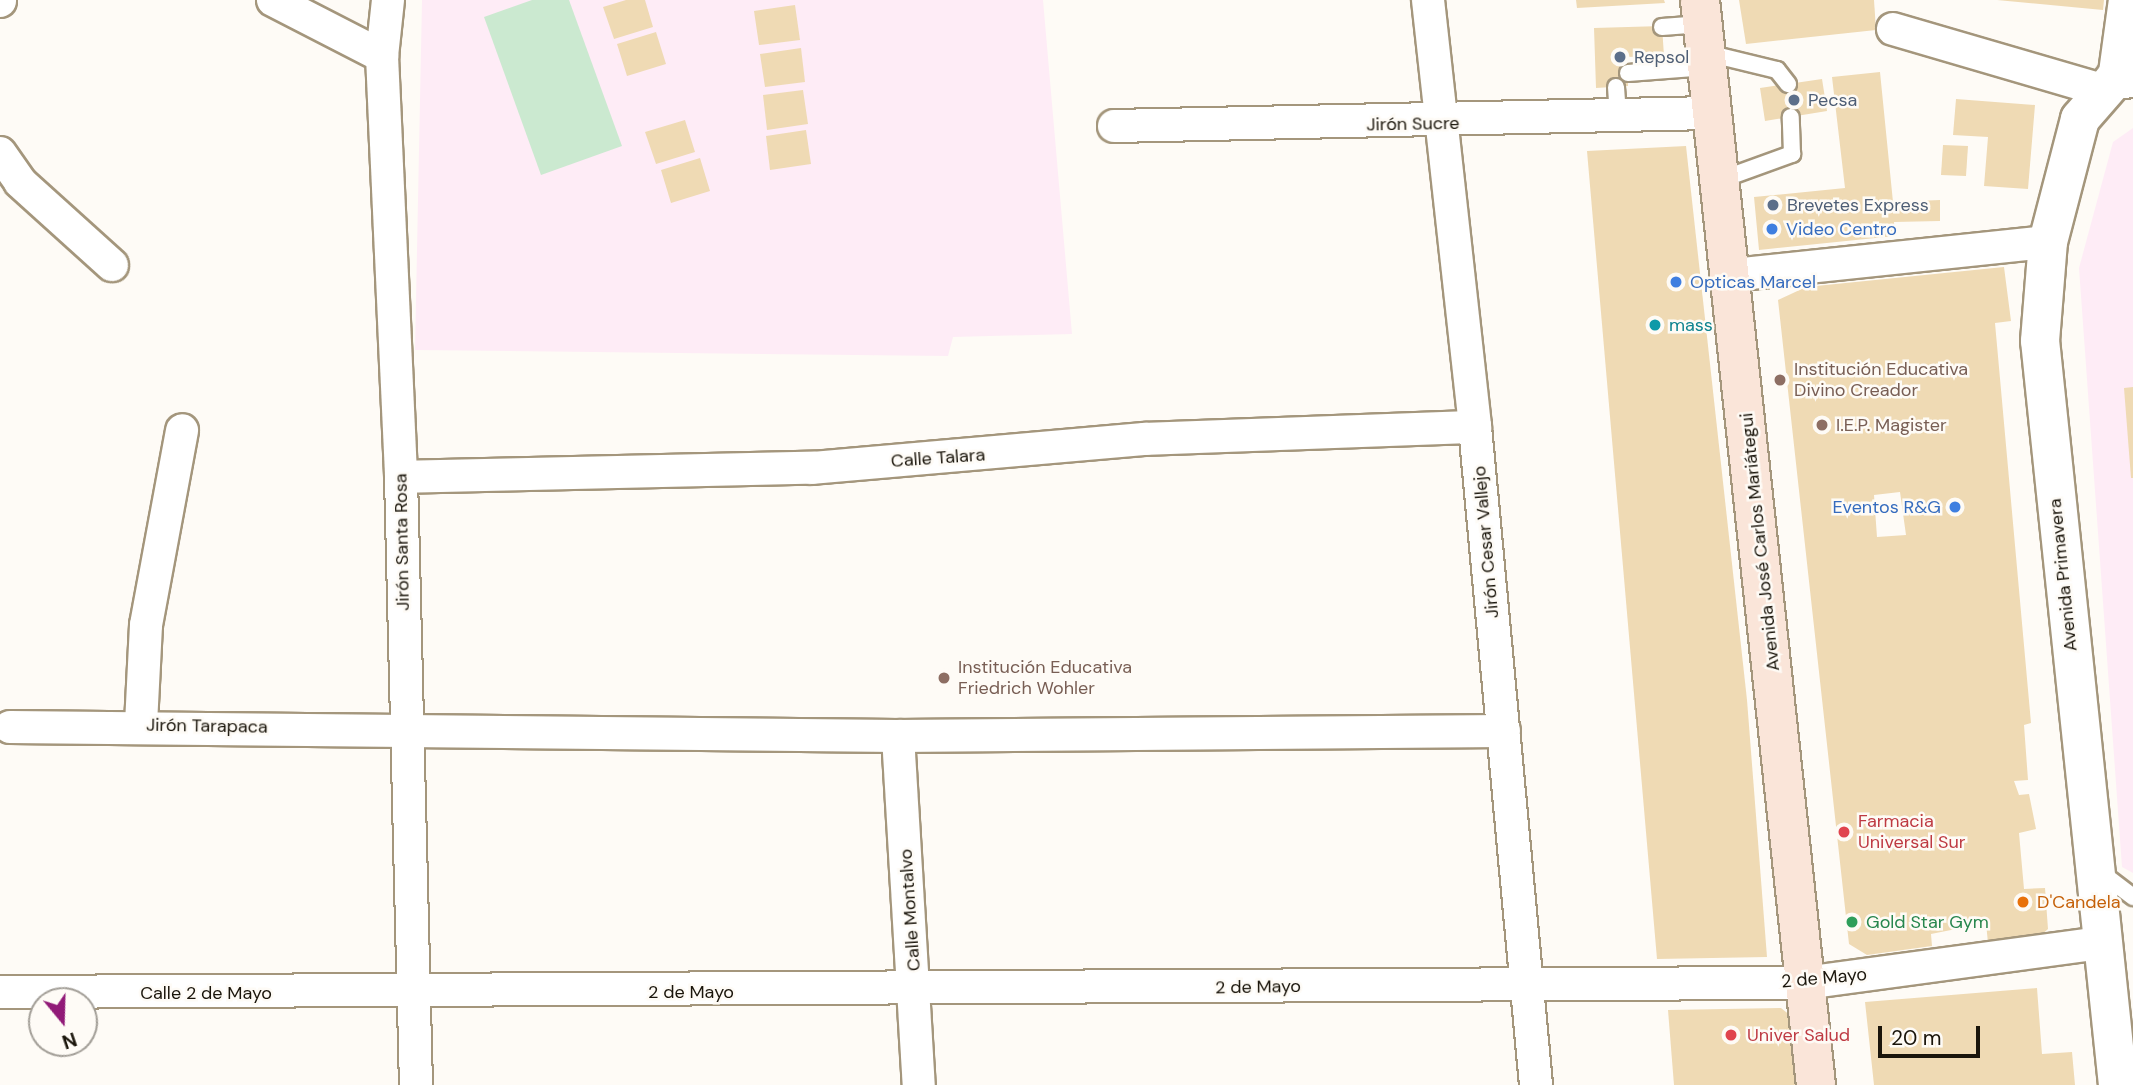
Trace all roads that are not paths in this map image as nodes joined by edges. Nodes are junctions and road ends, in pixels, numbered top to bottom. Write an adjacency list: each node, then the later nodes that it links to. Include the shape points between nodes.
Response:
1 (273, 0): 8 (street)
2 (388, 0): 8 (street, Jirón Santa Rosa)
3 (1428, 0): 16 (street, Jirón Cesar Vallejo)
4 (2124, 0): 10 (street)
5 (1662, 27): 7 (lane)
6 (1894, 29): 10 (street)
7 (1703, 36): 9 (lane); 11 (lane, via 1777,69); 13 (main road, Avenida José Carlos Mariátegui)
8 (382, 56): 25 (street, Jirón Santa Rosa)
9 (1628, 73)
10 (2116, 83): 20 (street, Avenida Primavera, via 2080,119)
11 (1788, 84)
12 (1616, 87): 15 (lane)
13 (1712, 113): 15 (street, Jirón Sucre); 19 (main road, Avenida José Carlos Mariátegui)
14 (1791, 117): 19 (lane, via 1792,154)
15 (1618, 118): 16 (street, Jirón Sucre)
16 (1440, 124): 17 (street, Jirón Sucre); 23 (street, Jirón Cesar Vallejo)
17 (1114, 126)
18 (0, 153): 21 (street, via 20,182)
19 (1720, 180): 22 (main road, Avenida José Carlos Mariátegui)
20 (2048, 242): 22 (street); 31 (street, Avenida Primavera, via 2040,341)
21 (112, 265)
22 (1733, 275): 34 (main road, Avenida José Carlos Mariátegui)
23 (1475, 427): 25 (street, Calle Talara, via 1145,439 812,468); 29 (street, Jirón Cesar Vallejo)
24 (182, 430): 26 (street, via 148,613)
25 (401, 477): 28 (street, Jirón Santa Rosa)
26 (141, 724): 27 (street, Jirón Tarapaca); 28 (street, Jirón Tarapaca)
27 (10, 727)
28 (404, 730): 30 (street); 38 (street, Jirón Santa Rosa)
29 (1504, 731): 30 (street); 35 (street, Jirón Cesar Vallejo)
30 (898, 736): 36 (street, Calle Montalvo)
31 (2092, 866): 32 (lane); 33 (street, Avenida Primavera)
32 (2132, 893)
33 (2100, 943): 34 (street, 2 de Mayo); 39 (street, Avenida Primavera)
34 (1805, 983): 35 (street, 2 de Mayo); 43 (main road, Avenida José Carlos Mariátegui)
35 (1526, 985): 36 (street, 2 de Mayo); 42 (street, Jirón Cesar Vallejo)
36 (915, 990): 38 (street, 2 de Mayo); 41 (street, Calle Montalvo)
37 (0, 992): 38 (street, Calle 2 de Mayo)
38 (413, 993): 40 (street, Jirón Santa Rosa)
39 (2123, 1072)
40 (416, 1085)
41 (919, 1085)
42 (1536, 1085)
43 (1816, 1085)

